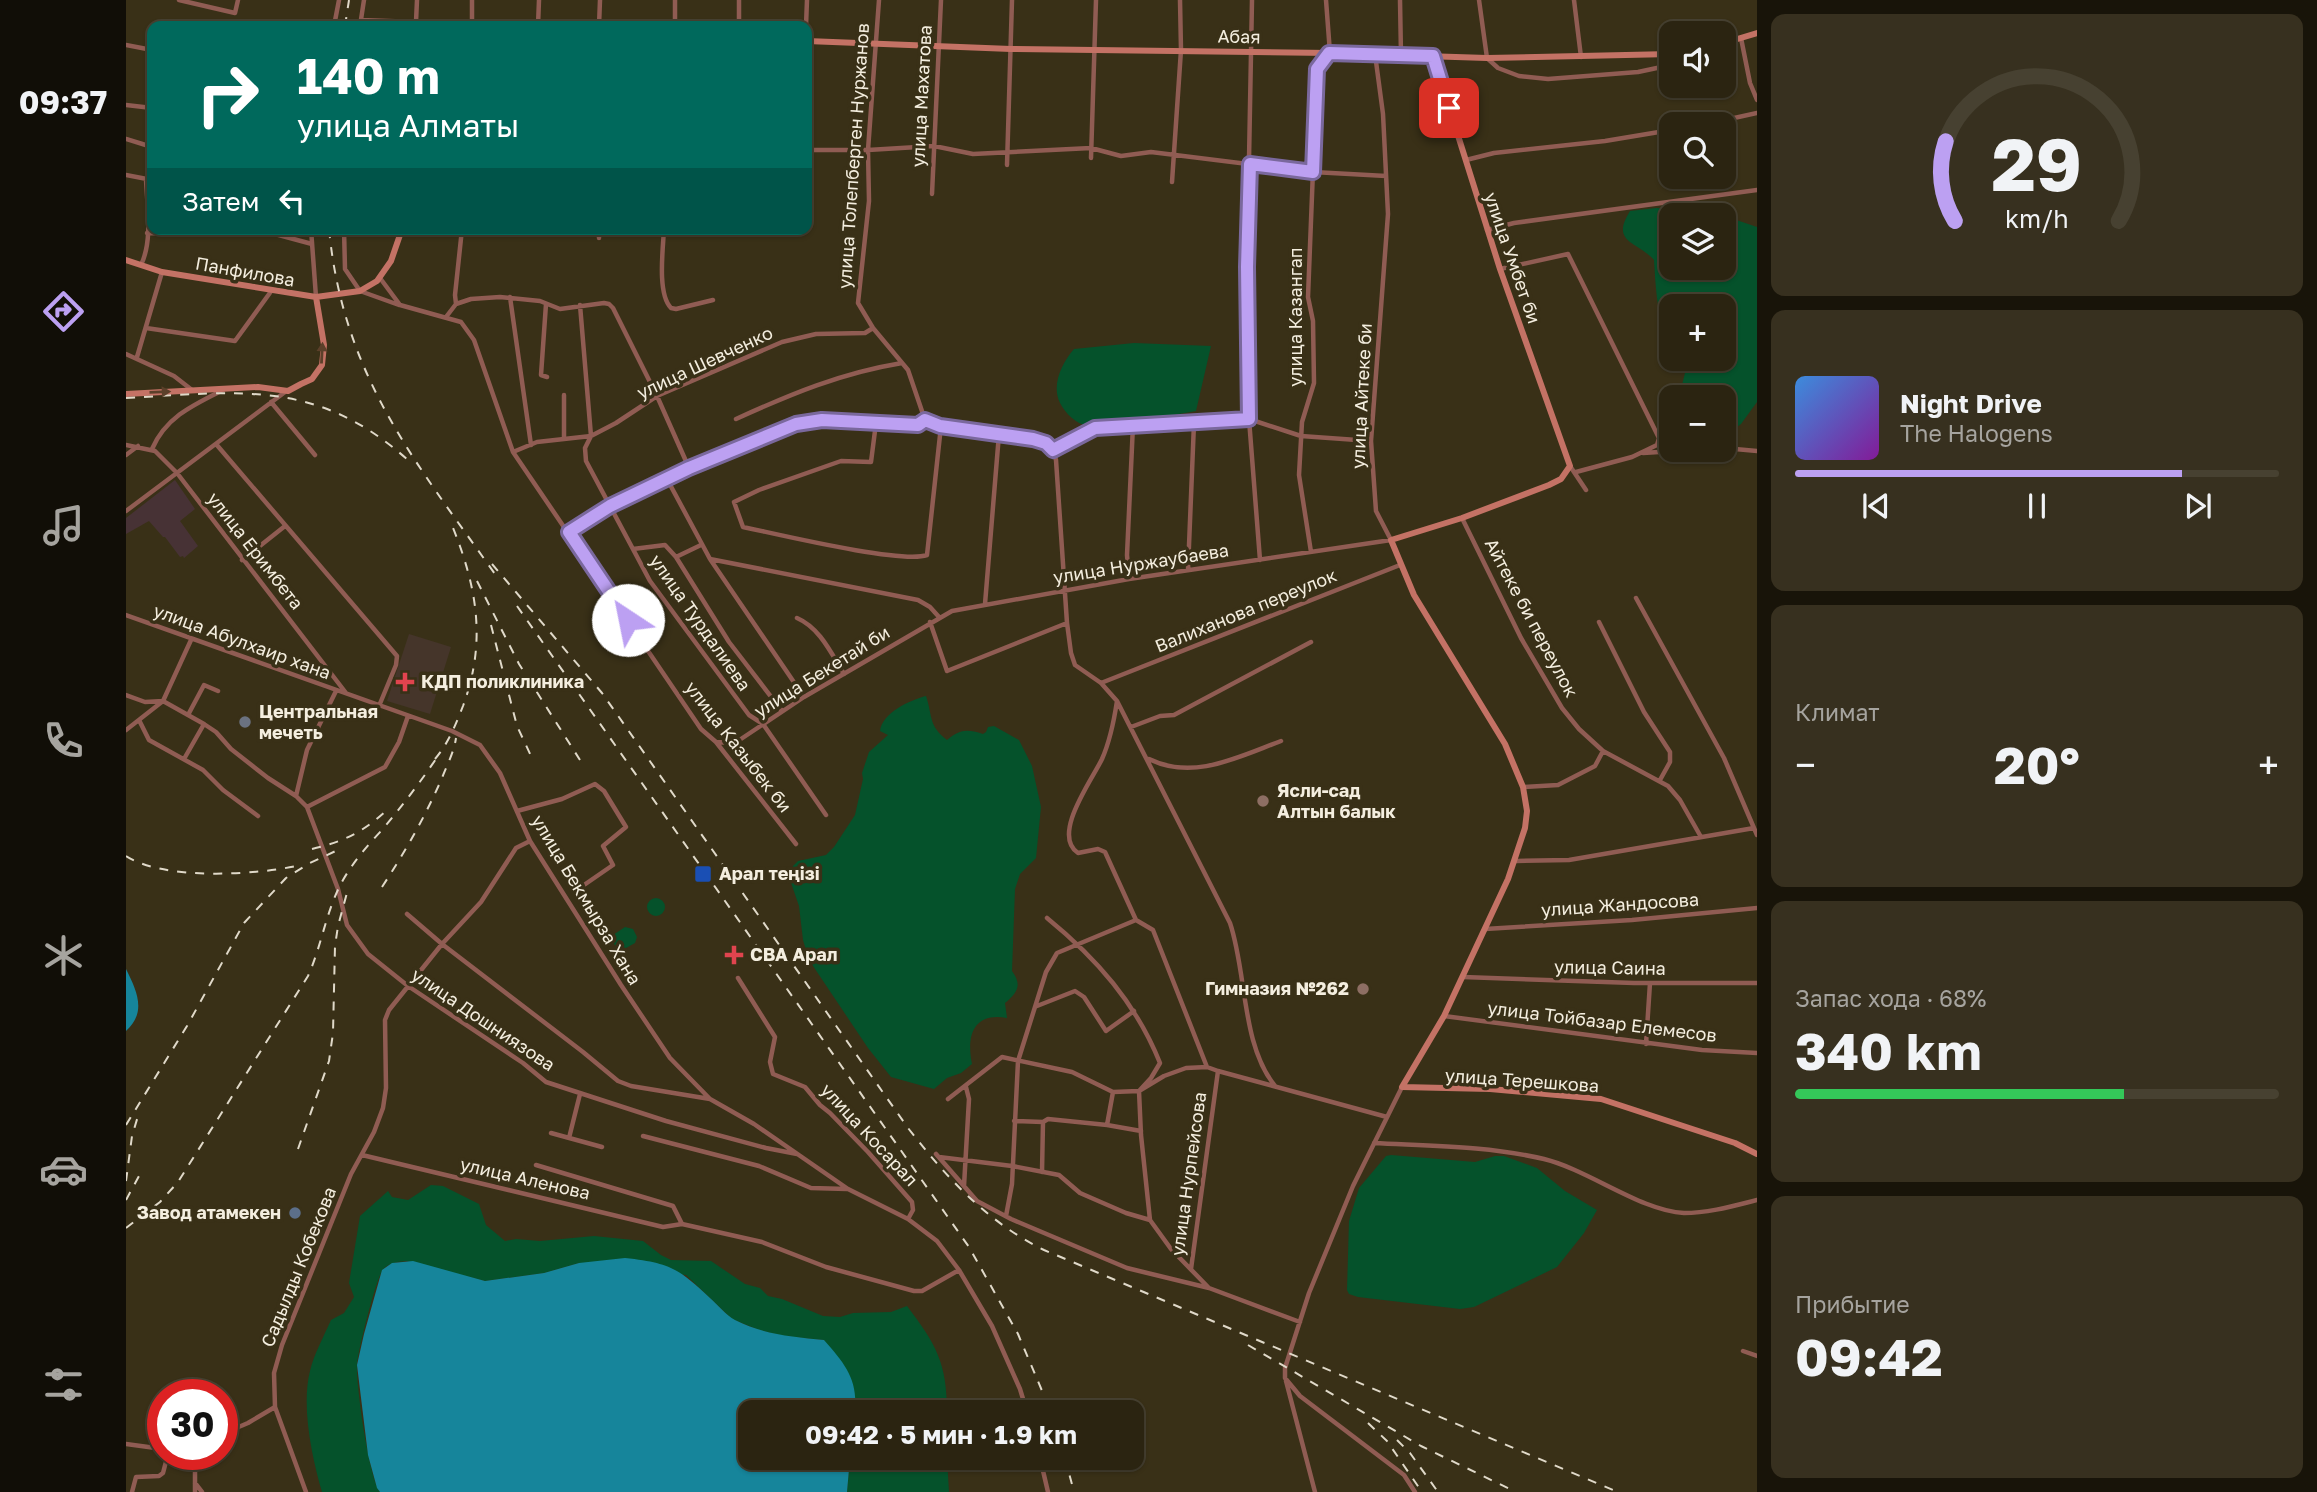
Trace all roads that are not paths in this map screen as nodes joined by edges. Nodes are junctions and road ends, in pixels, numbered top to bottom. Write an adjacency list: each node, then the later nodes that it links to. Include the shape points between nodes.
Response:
1 (179, 0): 2 (street, via 235,13)
2 (238, 0)
3 (339, 0): 23 (street)
4 (364, 0): 22 (street)
5 (417, 0): 25 (street)
6 (472, 0): 26 (street)
7 (539, 0): 27 (street)
8 (600, 0): 28 (street)
9 (675, 0): 29 (street)
10 (739, 0): 30 (street)
11 (807, 0): 31 (street)
12 (879, 0): 36 (street, улица Толепберген Нуржанов)
13 (941, 0): 38 (street, улица Махатова)
14 (1012, 0): 40 (street)
15 (1096, 0): 41 (street)
16 (1180, 0): 42 (street)
17 (1252, 0): 43 (street)
18 (1326, 0): 44 (street, улица Казангап)
19 (1400, 0): 46 (street)
20 (1479, 0): 49 (street)
21 (1574, 0): 50 (street)
22 (361, 20): 24 (street)
23 (335, 21)
24 (374, 21)
25 (415, 21)
26 (472, 21)
27 (538, 21)
28 (599, 21)
29 (675, 21)
30 (739, 21)
31 (806, 21)
32 (1757, 33): 33 (street)
33 (1741, 38): 34 (street); 52 (street)
34 (1736, 39)
35 (812, 41): 36 (street, Абая)
36 (877, 43): 38 (street, Абая); 63 (street, улица Толепберген Нуржанов)
37 (126, 46): 39 (street)
38 (939, 46): 40 (street, Абая); 60 (street, улица Махатова)
39 (147, 49)
40 (1011, 49): 41 (street, Абая); 64 (street)
41 (1095, 49): 42 (street, Абая); 61 (street)
42 (1181, 50): 43 (street, Абая); 65 (street)
43 (1252, 52): 44 (street, Абая); 68 (street)
44 (1329, 53): 45 (street, Абая); 70 (street, улица Казангап, via 1317,69)
45 (1375, 54): 46 (street, Абая); 72 (street, улица Айтеке би)
46 (1401, 55): 48 (street, Абая)
47 (1659, 55): 50 (street, Абая)
48 (1433, 56): 49 (street, Абая); 67 (street, улица Умбет би)
49 (1487, 58): 50 (street, Абая); 51 (street, via 1519,76 1548,79)
50 (1581, 58)
51 (1659, 68)
52 (1757, 100)
53 (126, 105): 54 (street)
54 (147, 107)
55 (1757, 113): 56 (street)
56 (1736, 118)
57 (1659, 132): 67 (street, via 1494,153)
58 (126, 139): 59 (street)
59 (147, 145)
60 (934, 146): 63 (street); 64 (street, via 973,154); 76 (street, улица Махатова)
61 (1091, 148): 64 (street); 65 (street, via 1121,156 1151,152); 66 (street)
62 (812, 150): 63 (street)
63 (868, 150): 101 (street, улица Толепберген Нуржанов, via 869,201 858,303)
64 (1008, 150): 69 (street)
65 (1174, 156): 68 (street); 74 (street)
66 (1091, 158)
67 (1465, 161): 77 (street, улица Умбет би)
68 (1250, 164): 70 (street); 115 (street)
69 (1007, 165)
70 (1313, 172): 72 (street); 123 (street, улица Казангап, via 1308,296 1314,321 1314,383)
71 (126, 174): 73 (street)
72 (1387, 176): 125 (street, улица Айтеке би)
73 (147, 179)
74 (1172, 182)
75 (1757, 190): 77 (street)
76 (932, 194)
77 (1487, 230): 88 (street, улица Умбет би)
78 (147, 233): 87 (street)
79 (279, 235): 85 (street)
80 (311, 235): 85 (street)
81 (344, 235): 92 (street, via 345,269)
82 (400, 235): 90 (street)
83 (461, 235): 96 (street)
84 (664, 235): 95 (street, via 665,303 676,309)
85 (312, 244): 93 (street)
86 (128, 263): 87 (street, Панфилова)
87 (141, 266): 89 (street, Панфилова)
88 (1500, 269): 136 (street, via 1568,254 1659,438 1657,445); 139 (street, улица Умбет би)
89 (162, 272): 91 (street, Панфилова); 102 (street)
90 (380, 278): 92 (street); 98 (street)
91 (272, 290): 93 (street, Панфилова); 102 (street, via 235,341)
92 (360, 290): 93 (street, Панфилова); 98 (street, улица Казыбек би)
93 (316, 297): 109 (street, one-way to 93, via 312,379 322,365 324,345)
94 (510, 297): 96 (street); 97 (street); 127 (street)
95 (713, 300)
96 (456, 304): 100 (street)
97 (546, 304): 99 (street, via 560,309); 106 (street, via 541,375)
98 (400, 305): 100 (street, улица Казыбек би)
99 (580, 305): 112 (street, via 609,304); 122 (street, улица Турдалиева)
100 (446, 317): 133 (street, улица Казыбек би, via 461,322 474,340)
101 (873, 327): 105 (street, улица Толепберген Нуржанов); 112 (street, улица Шевченко, via 864,333 800,337)
102 (146, 328): 104 (street)
103 (126, 354): 104 (street)
104 (136, 357): 108 (street)
105 (902, 363): 114 (street, via 864,369 799,390); 116 (street, улица Толепберген Нуржанов)
106 (547, 377)
107 (224, 389): 108 (street); 109 (street); 130 (street, via 179,414)
108 (193, 391): 110 (street, one-way to 108)
109 (288, 391): 113 (street)
110 (126, 394)
111 (564, 395): 124 (street)
112 (657, 396): 122 (street, улица Шевченко); 140 (street)
113 (271, 402): 126 (street); 138 (street)
114 (736, 419)
115 (1249, 419): 118 (street); 123 (street); 156 (street)
116 (925, 420): 117 (street, via 918,425); 120 (street)
117 (876, 423): 120 (street, via 871,462 841,461 734,502 743,527 893,556 927,555); 140 (street, via 822,420 796,424)
118 (1194, 423): 119 (street); 159 (street)
119 (1133, 425): 132 (street, via 1095,428); 160 (street)
120 (940, 426): 121 (street)
121 (999, 434): 132 (street, via 1046,443); 163 (street)
122 (591, 436): 124 (street, улица Шевченко); 145 (street, улица Турдалиева, via 585,448 586,461)
123 (1301, 436): 125 (street); 153 (street, улица Казангап, via 1299,475)
124 (564, 439): 127 (street, улица Шевченко)
125 (1371, 441): 150 (street, улица Айтеке би, via 1376,510)
126 (216, 444): 141 (street); 148 (street)
127 (531, 444): 133 (street, улица Шевченко)
128 (126, 445): 129 (street)
129 (138, 446): 130 (street); 137 (street)
130 (152, 449): 141 (street, улица Еримбета)
131 (1736, 449): 135 (street)
132 (1053, 450): 161 (street)
133 (513, 452): 149 (street, улица Казыбек би)
134 (1659, 452): 136 (street)
135 (1757, 452)
136 (1639, 453): 142 (street)
137 (126, 455)
138 (315, 455)
139 (1570, 466): 142 (street); 147 (street, улица Нуржаубаева, via 1561,479 1549,485)
140 (689, 468): 143 (street)
141 (177, 472): 146 (street); 157 (street, улица Еримбета)
142 (1576, 472): 144 (street)
143 (667, 479): 145 (street); 151 (street)
144 (1586, 490)
145 (610, 506): 149 (street); 152 (street, улица Турдалиева)
146 (126, 510)
147 (1462, 518): 150 (street, улица Нуржаубаева); 192 (street, Айтеке би переулок, via 1548,686 1579,729)
148 (285, 526): 157 (street); 181 (street, via 397,656)
149 (569, 532): 191 (street, улица Казыбек би, via 701,729)
150 (1391, 540): 153 (street, улица Нуржаубаева); 158 (street, улица Айтеке би)
151 (701, 545): 154 (street); 155 (street)
152 (633, 549): 154 (street, via 665,545); 187 (street, улица Турдалиева, via 670,611 749,715)
153 (1311, 552): 156 (street, улица Нуржаубаева)
154 (676, 557): 182 (street, via 729,642)
155 (710, 559): 165 (street, via 918,600); 178 (street)
156 (1260, 559): 159 (street, улица Нуржаубаева)
157 (242, 560): 177 (street, улица Еримбета)
158 (1400, 565): 173 (street, Валиханова переулок); 196 (street, улица Айтеке би, via 1506,744)
159 (1188, 570): 160 (street, улица Нуржаубаева)
160 (1129, 579): 161 (street, улица Нуржаубаева)
161 (1065, 590): 163 (street, улица Нуржаубаева); 169 (street)
162 (1636, 598): 202 (street, via 1724,758)
163 (985, 604): 165 (street, улица Нуржаубаева)
164 (126, 615): 170 (street, улица Абулхаир хана)
165 (939, 617): 167 (street, улица Бекетай би)
166 (797, 618): 172 (street, via 816,631)
167 (930, 622): 169 (street, via 947,671); 172 (street, улица Бекетай би)
168 (1599, 622): 195 (street, via 1644,712 1670,752)
169 (1067, 624): 173 (street, via 1075,665)
170 (191, 640): 175 (street, улица Абулхаир хана); 179 (street)
171 (1311, 642): 188 (street, via 1174,715)
172 (844, 674): 178 (street, улица Бекетай би)
173 (1101, 683): 180 (street)
174 (218, 691): 183 (street, via 204,685)
175 (336, 691): 177 (street, улица Абулхаир хана); 197 (street, via 307,750)
176 (126, 695): 179 (street, via 145,702)
177 (348, 695): 181 (street, улица Бекмырза Хана)
178 (804, 697): 182 (street, улица Бекетай би)
179 (163, 701): 183 (street, улица Дошниязова); 185 (street)
180 (1118, 701): 188 (street); 212 (street, улица Нурпейсова, via 1102,759 1082,794 1069,833 1072,849 1078,853 1105,852)
181 (379, 706): 184 (street, улица Бекмырза Хана)
182 (782, 711): 187 (street, улица Бекетай би)
183 (188, 715): 186 (street, улица Дошниязова)
184 (408, 716): 198 (street, via 385,767); 199 (street, улица Бекмырза Хана, via 480,745 500,773)
185 (139, 720): 189 (street); 193 (street, via 149,740)
186 (204, 724): 193 (street); 197 (street, улица Дошниязова)
187 (763, 724): 191 (street, улица Бекетай би, via 735,743); 200 (street, улица Турдалиева)
188 (1131, 727): 194 (street)
189 (126, 730)
190 (1281, 741): 194 (street, via 1197,769 1163,766)
191 (716, 742): 206 (street, улица Казыбек би)
192 (1603, 751): 195 (street, Айтеке би переулок); 196 (street, via 1595,766 1558,785)
193 (184, 759): 201 (street)
194 (1148, 759): 229 (street, via 1230,923 1256,1053)
195 (1660, 780): 204 (street, Айтеке би переулок, via 1675,793)
196 (1523, 787): 207 (street, улица Айтеке би, via 1526,820)
197 (296, 796): 198 (street, улица Дошниязова)
198 (307, 807): 220 (street, улица Дошниязова, via 347,925 368,954)
199 (517, 811): 205 (street, улица Бекмырза Хана); 208 (street, via 595,784 604,791 625,827 603,846 613,865)
200 (827, 815)
201 (258, 816)
202 (1754, 828): 203 (street); 204 (street)
203 (1757, 835)
204 (1701, 837): 207 (street, via 1569,860)
205 (530, 841): 215 (street, Садылды Кобекова, via 516,848 481,902); 235 (street, улица Бекмырза Хана, via 636,1010 670,1058)
206 (796, 844)
207 (1516, 861): 213 (street, улица Айтеке би)
208 (584, 885)
209 (1757, 908): 213 (street, улица Жандосова)
210 (407, 914): 215 (street)
211 (1047, 918): 214 (street)
212 (1136, 920): 214 (street); 227 (street, улица Нурпейсова, via 1153,930)
213 (1485, 929): 216 (street, улица Айтеке би)
214 (1078, 943): 221 (street, via 1057,953); 222 (street)
215 (442, 944): 220 (street, Садылды Кобекова); 235 (street, via 618,1081)
216 (1462, 977): 219 (street, улица Саина); 223 (street, улица Айтеке би)
217 (738, 978): 258 (street, улица Косарал, via 775,1037 770,1062 773,1074 805,1087 868,1152 912,1202)
218 (1757, 983): 219 (street, улица Саина)
219 (1650, 984): 224 (street)
220 (408, 986): 234 (street, улица Дошниязова, via 546,1082); 249 (street, Садылды Кобекова, via 385,1020 383,1108)
221 (1036, 1007): 222 (street, via 1075,991 1106,1031); 226 (street)
222 (1134, 1011): 232 (street, via 1160,1063)
223 (1444, 1016): 224 (street, улица Тойбазар Елемесов); 231 (street, улица Айтеке би)
224 (1646, 1044): 225 (street, улица Тойбазар Елемесов)
225 (1757, 1053)
226 (1018, 1061): 230 (street, via 1003,1057); 233 (street, via 1072,1072); 238 (street)
227 (1207, 1067): 228 (street, улица Нурпейсова); 232 (street, via 1185,1068)
228 (1218, 1071): 229 (street); 261 (street, улица Нурпейсова)
229 (1275, 1086): 237 (street)
230 (966, 1087): 236 (street); 250 (street)
231 (1402, 1087): 237 (street); 248 (street, улица Терешкова, via 1601,1099)
232 (1139, 1091): 233 (street); 241 (street)
233 (1113, 1092): 240 (street)
234 (580, 1094): 244 (street); 247 (street, улица Дошниязова)
235 (710, 1099): 247 (street)
236 (948, 1100)
237 (1387, 1117): 245 (street)
238 (1014, 1121): 239 (street); 252 (street)
239 (1043, 1122): 240 (street); 253 (street)
240 (1107, 1125): 241 (street)
241 (1140, 1131): 259 (street)
242 (551, 1133): 244 (street)
243 (643, 1136): 255 (street, via 759,1166 811,1188)
244 (569, 1138): 246 (street)
245 (1374, 1143): 256 (street, via 1481,1148 1542,1159 1682,1213); 264 (street)
246 (602, 1147)
247 (800, 1154): 255 (street)
248 (1757, 1154)
249 (362, 1155): 260 (street, улица Аленова, via 663,1227); 269 (street, Садылды Кобекова, via 282,1345 274,1373)
250 (967, 1161): 252 (street); 254 (street); 254 (street, via 937,1155)
251 (536, 1165): 260 (street, улица Аленова, via 673,1206)
252 (1012, 1166): 253 (street); 257 (street)
253 (1042, 1172): 259 (street, via 1059,1175 1080,1193)
254 (964, 1186): 257 (street, via 977,1201)
255 (848, 1189): 258 (street)
256 (1757, 1200)
257 (1006, 1216): 263 (street, via 1127,1268)
258 (908, 1219): 262 (street, via 937,1241)
259 (1150, 1220): 261 (street)
260 (682, 1224): 262 (street, улица Аленова, via 762,1242 826,1267 914,1291)
261 (1191, 1269): 263 (street)
262 (959, 1270): 268 (street, via 992,1326)
263 (1209, 1288): 264 (street)
264 (1300, 1322): 267 (street)
265 (1743, 1351): 266 (street)
266 (1757, 1356)
267 (1285, 1378): 277 (street, via 1300,1396 1404,1475); 283 (street)
268 (1023, 1400)
269 (275, 1407): 270 (street); 281 (street, Садылды Кобекова)
270 (238, 1427)
271 (126, 1444): 272 (street)
272 (147, 1447)
273 (164, 1470): 278 (street, via 159,1476 136,1477)
274 (194, 1470): 276 (street)
275 (1043, 1470): 282 (street)
276 (195, 1483): 279 (street); 280 (street)
277 (1415, 1491)
278 (132, 1492)
279 (195, 1492)
280 (202, 1492)
281 (306, 1492)
282 (1048, 1492)
283 (1315, 1492)

